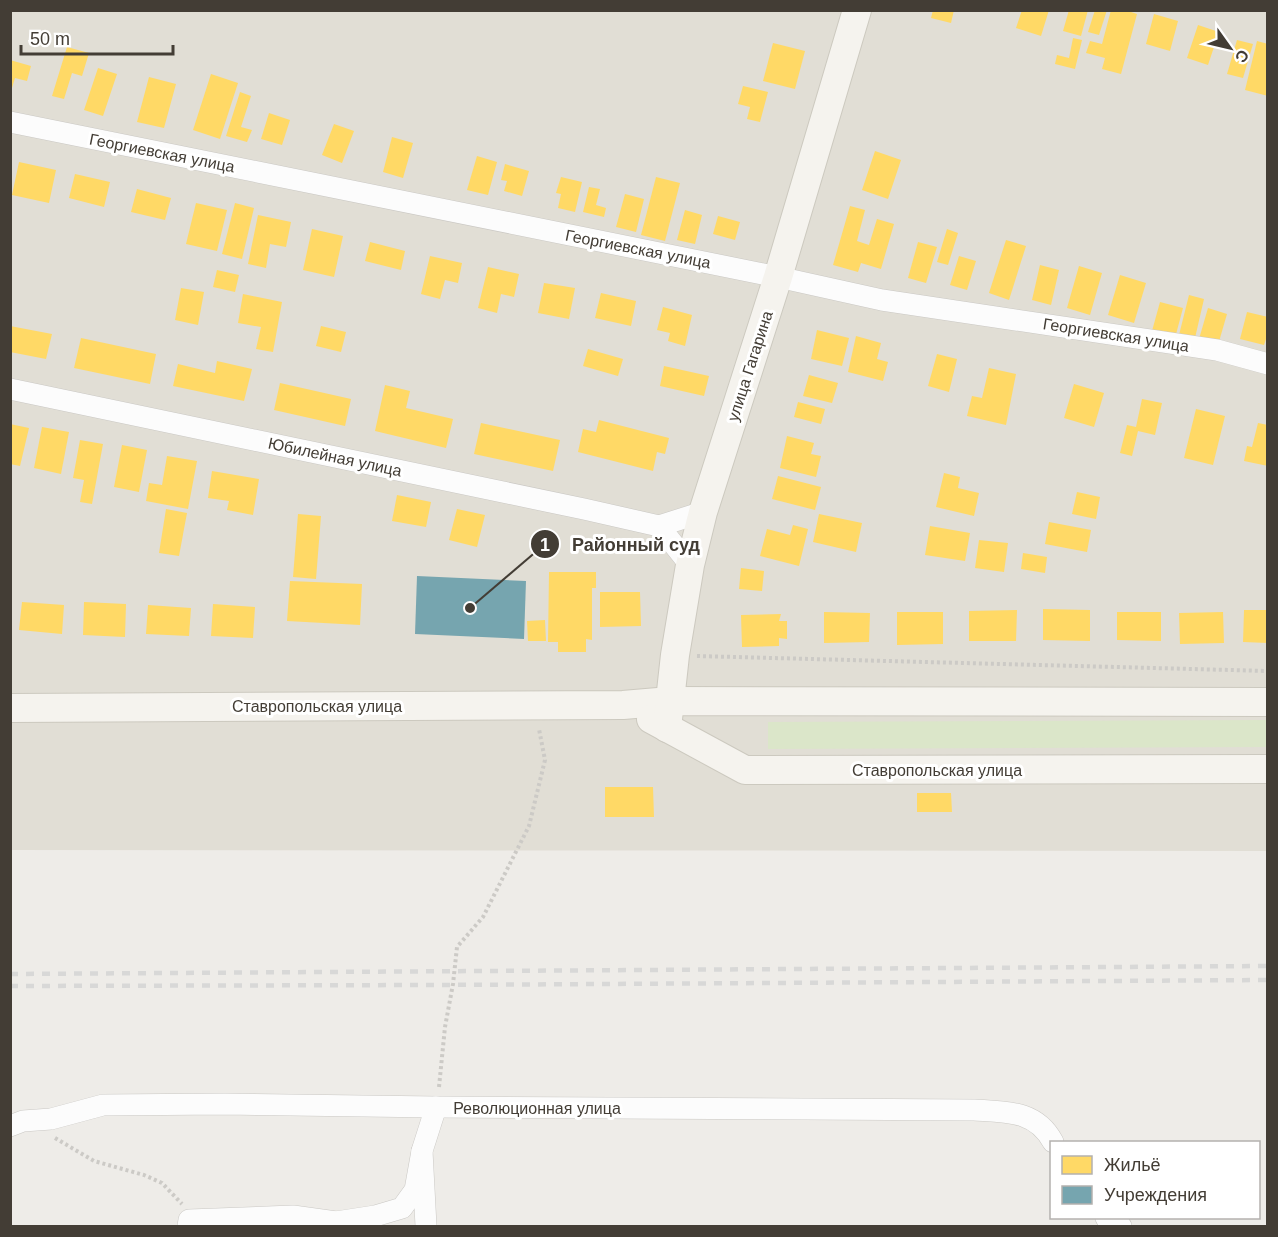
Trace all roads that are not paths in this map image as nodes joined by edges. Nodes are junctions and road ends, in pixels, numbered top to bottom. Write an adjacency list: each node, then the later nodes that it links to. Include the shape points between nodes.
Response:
1 (857, 10): 3 (main road, улица Гагарина)
2 (10, 122): 3 (street, Георгиевская улица)
3 (778, 277): 4 (street, Георгиевская улица, via 882,300 1217,350); 6 (main road, улица Гагарина)
4 (1268, 364)
5 (10, 389): 7 (street, Юбилейная улица)
6 (703, 512): 7 (street); 8 (main road, улица Гагарина)
7 (659, 526): 8 (street)
8 (690, 565): 11 (main road, улица Гагарина)
9 (1268, 702): 11 (main road, Ставропольская улица)
10 (10, 708): 11 (main road, Ставропольская улица, via 623,705)
11 (669, 715): 12 (main road, Ставропольская улица, via 745,771)
12 (1268, 769)
13 (436, 1107): 14 (street, Революционная улица, via 103,1105); 15 (street, Революционная улица, via 974,1110 1024,1115 1047,1131); 16 (street)
14 (17, 1124)
15 (1052, 1141)
16 (422, 1151): 19 (street, via 415,1190 402,1208); 20 (street)
17 (1108, 1219): 21 (street)
18 (188, 1223): 19 (street, via 293,1216)
19 (343, 1224)
20 (426, 1227)
21 (1121, 1227)

